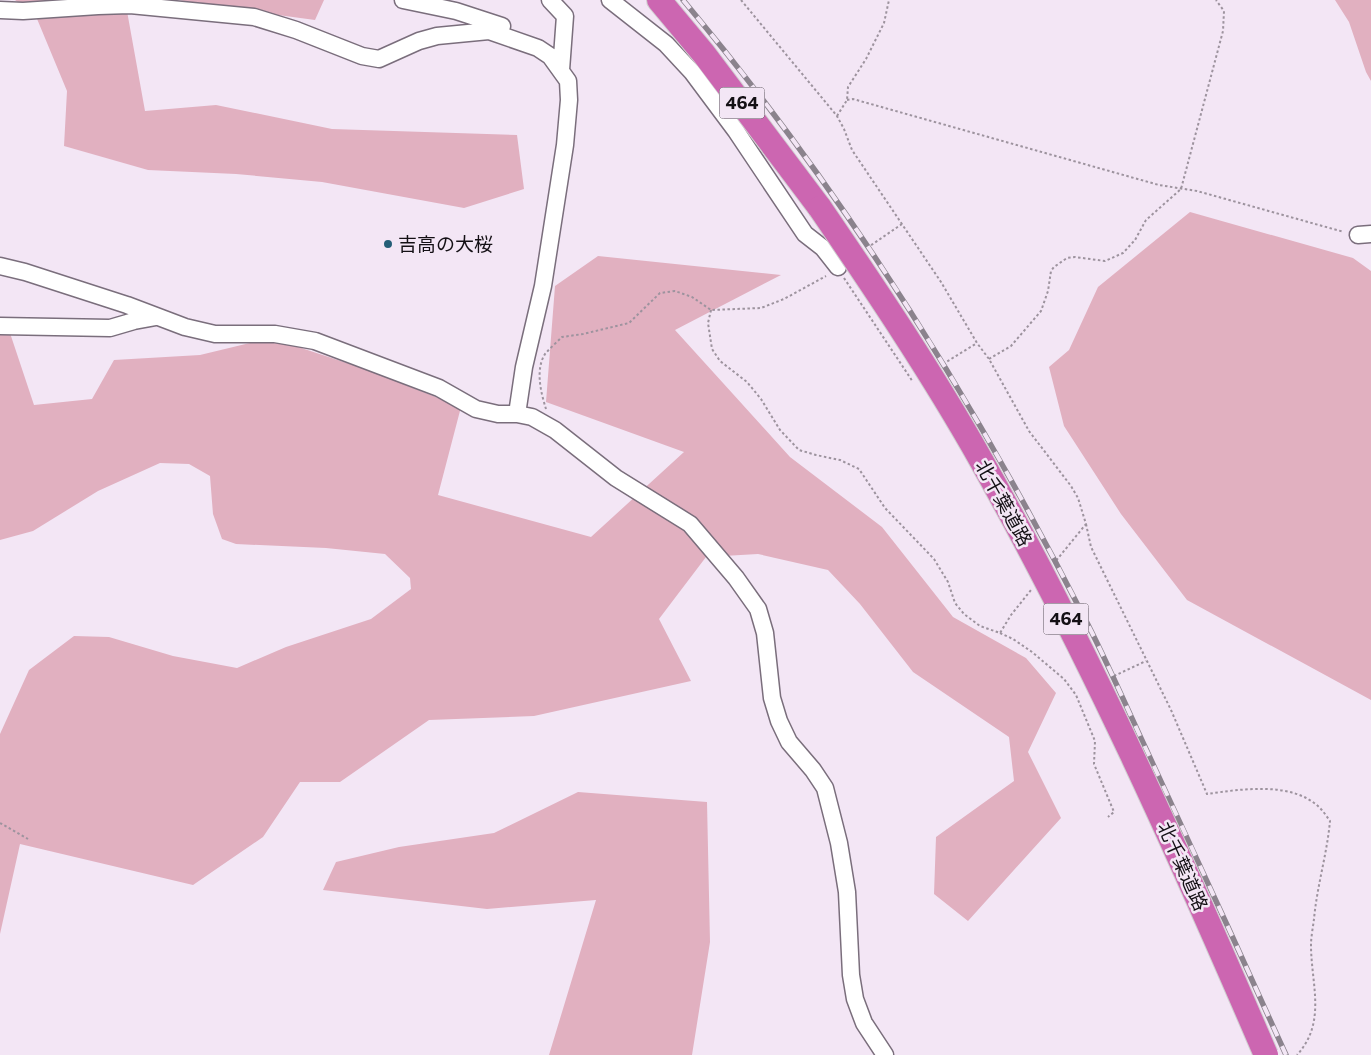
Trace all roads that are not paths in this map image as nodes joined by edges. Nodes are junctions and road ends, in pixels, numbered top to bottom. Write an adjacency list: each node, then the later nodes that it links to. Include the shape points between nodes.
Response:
1 (403, 0): 6 (street, via 526,33)
2 (550, 0): 7 (street, via 565,16)
3 (610, 0): 9 (street, via 666,44 692,72 805,234 823,248)
4 (659, 0): 14 (highway, 北千葉道路 / 464, bridge, via 820,208 933,379 980,458 1126,740)
5 (0, 10): 6 (street, via 130,5 254,17 362,56 379,59 419,41 473,31 489,30)
6 (538, 48): 7 (street, via 550,56)
7 (561, 70): 12 (street, via 568,81 565,145 543,286)
8 (0, 266): 10 (street)
9 (838, 268)
10 (157, 317): 11 (street, via 110,328); 12 (street, via 215,334 275,334 315,341 439,388 476,409)
11 (0, 326)
12 (517, 414): 13 (street, via 532,417 555,430 616,478 690,524 758,608 765,633 772,698 779,721 789,742 825,788 847,892 855,999 864,1022)
13 (885, 1055)
14 (1266, 1055)

